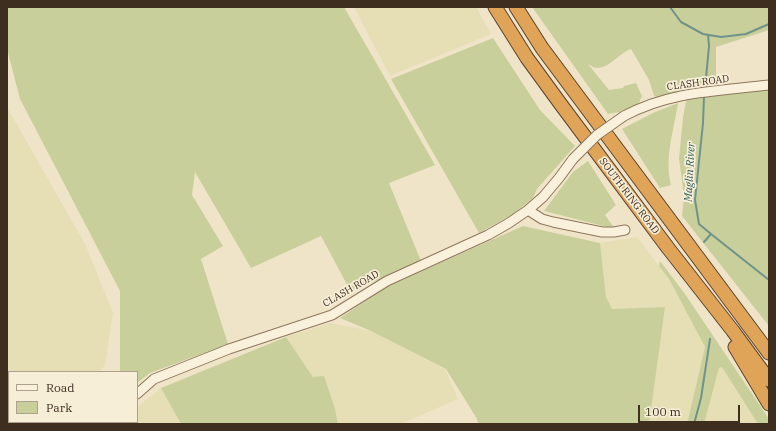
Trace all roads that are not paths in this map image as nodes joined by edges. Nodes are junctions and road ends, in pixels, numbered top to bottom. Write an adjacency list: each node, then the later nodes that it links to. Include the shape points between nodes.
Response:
1 (495, 7): 7 (highway, SOUTH RING ROAD, via 532,64)
2 (516, 7): 6 (highway, SOUTH RING ROAD, via 542,48)
3 (769, 85): 4 (street, CLASH ROAD, bridge, via 677,96 650,104 624,116 597,135 573,159 552,187)
4 (528, 210): 5 (street, via 542,219 567,225 602,232); 11 (street, CLASH ROAD, via 488,235 387,281 332,315 208,357 154,379)
5 (625, 230)
6 (685, 239): 8 (highway); 9 (highway)
7 (668, 248): 10 (highway, SOUTH RING ROAD); 12 (highway, via 742,357)
8 (769, 340)
9 (769, 352)
10 (769, 380)
11 (138, 393)
12 (769, 404)

